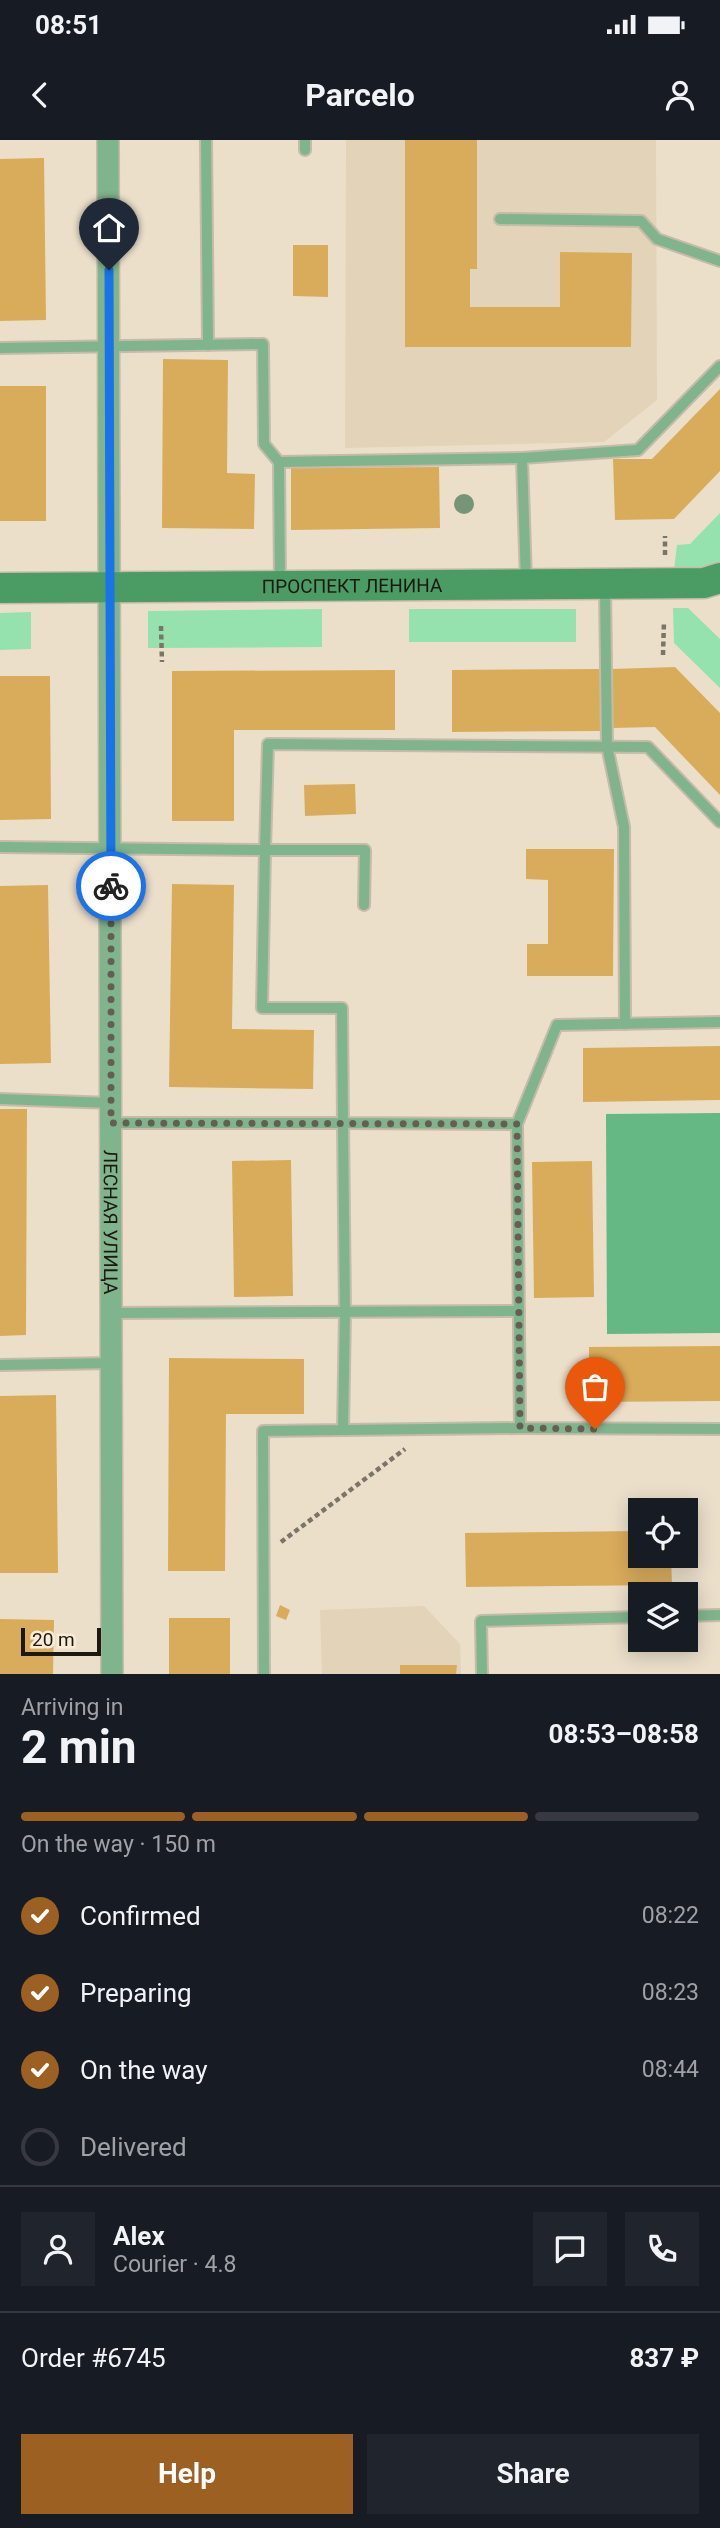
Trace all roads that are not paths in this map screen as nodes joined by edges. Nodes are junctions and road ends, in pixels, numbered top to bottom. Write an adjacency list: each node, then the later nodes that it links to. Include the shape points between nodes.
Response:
1 (108, 140): 7 (street, ЛЕСНАЯ УЛИЦА)
2 (206, 140): 5 (lane)
3 (500, 219): 4 (lane, via 641,221 657,239)
4 (720, 261)
5 (208, 345): 7 (lane); 10 (lane, via 263,344 264,444)
6 (0, 348): 7 (lane)
7 (109, 348): 13 (street, ЛЕСНАЯ УЛИЦА)
8 (720, 366): 9 (lane, via 638,450)
9 (522, 458): 10 (lane); 15 (lane)
10 (279, 461): 14 (lane)
11 (715, 583): 12 (main road, ПРОСПЕКТ ЛЕНИНА)
12 (605, 584): 15 (main road, ПРОСПЕКТ ЛЕНИНА); 17 (lane)
13 (111, 586): 14 (main road, ПРОСПЕКТ ЛЕНИНА); 16 (main road, ПРОСПЕКТ ЛЕНИНА); 20 (street, ЛЕСНАЯ УЛИЦА)
14 (280, 586): 15 (main road, ПРОСПЕКТ ЛЕНИНА)
15 (526, 586)
16 (0, 588)
17 (607, 746): 18 (lane, via 648,747); 21 (lane, via 268,744); 24 (lane, via 624,827)
18 (720, 822)
19 (0, 847): 20 (lane)
20 (111, 849): 21 (lane); 26 (street, ЛЕСНАЯ УЛИЦА)
21 (265, 849): 22 (lane, via 365,850); 27 (lane, via 262,1008 342,1007)
22 (364, 905)
23 (720, 1022): 24 (lane)
24 (625, 1024): 28 (lane, via 557,1025)
25 (0, 1099): 26 (lane)
26 (111, 1113): 27 (lane); 31 (street, ЛЕСНАЯ УЛИЦА)
27 (343, 1123): 28 (lane); 30 (lane)
28 (517, 1124): 29 (lane)
29 (519, 1311): 30 (lane); 34 (lane)
30 (345, 1312): 31 (lane); 36 (lane)
31 (111, 1313): 32 (street, ЛЕСНАЯ УЛИЦА)
32 (111, 1363): 33 (lane); 40 (street, ЛЕСНАЯ УЛИЦА)
33 (0, 1365)
34 (520, 1428): 35 (lane); 36 (lane)
35 (720, 1429)
36 (342, 1430): 41 (lane, via 263,1431)
37 (720, 1615): 38 (lane)
38 (698, 1616)
39 (628, 1617): 42 (lane, via 481,1621)
40 (112, 1674)
41 (264, 1674)
42 (482, 1674)

